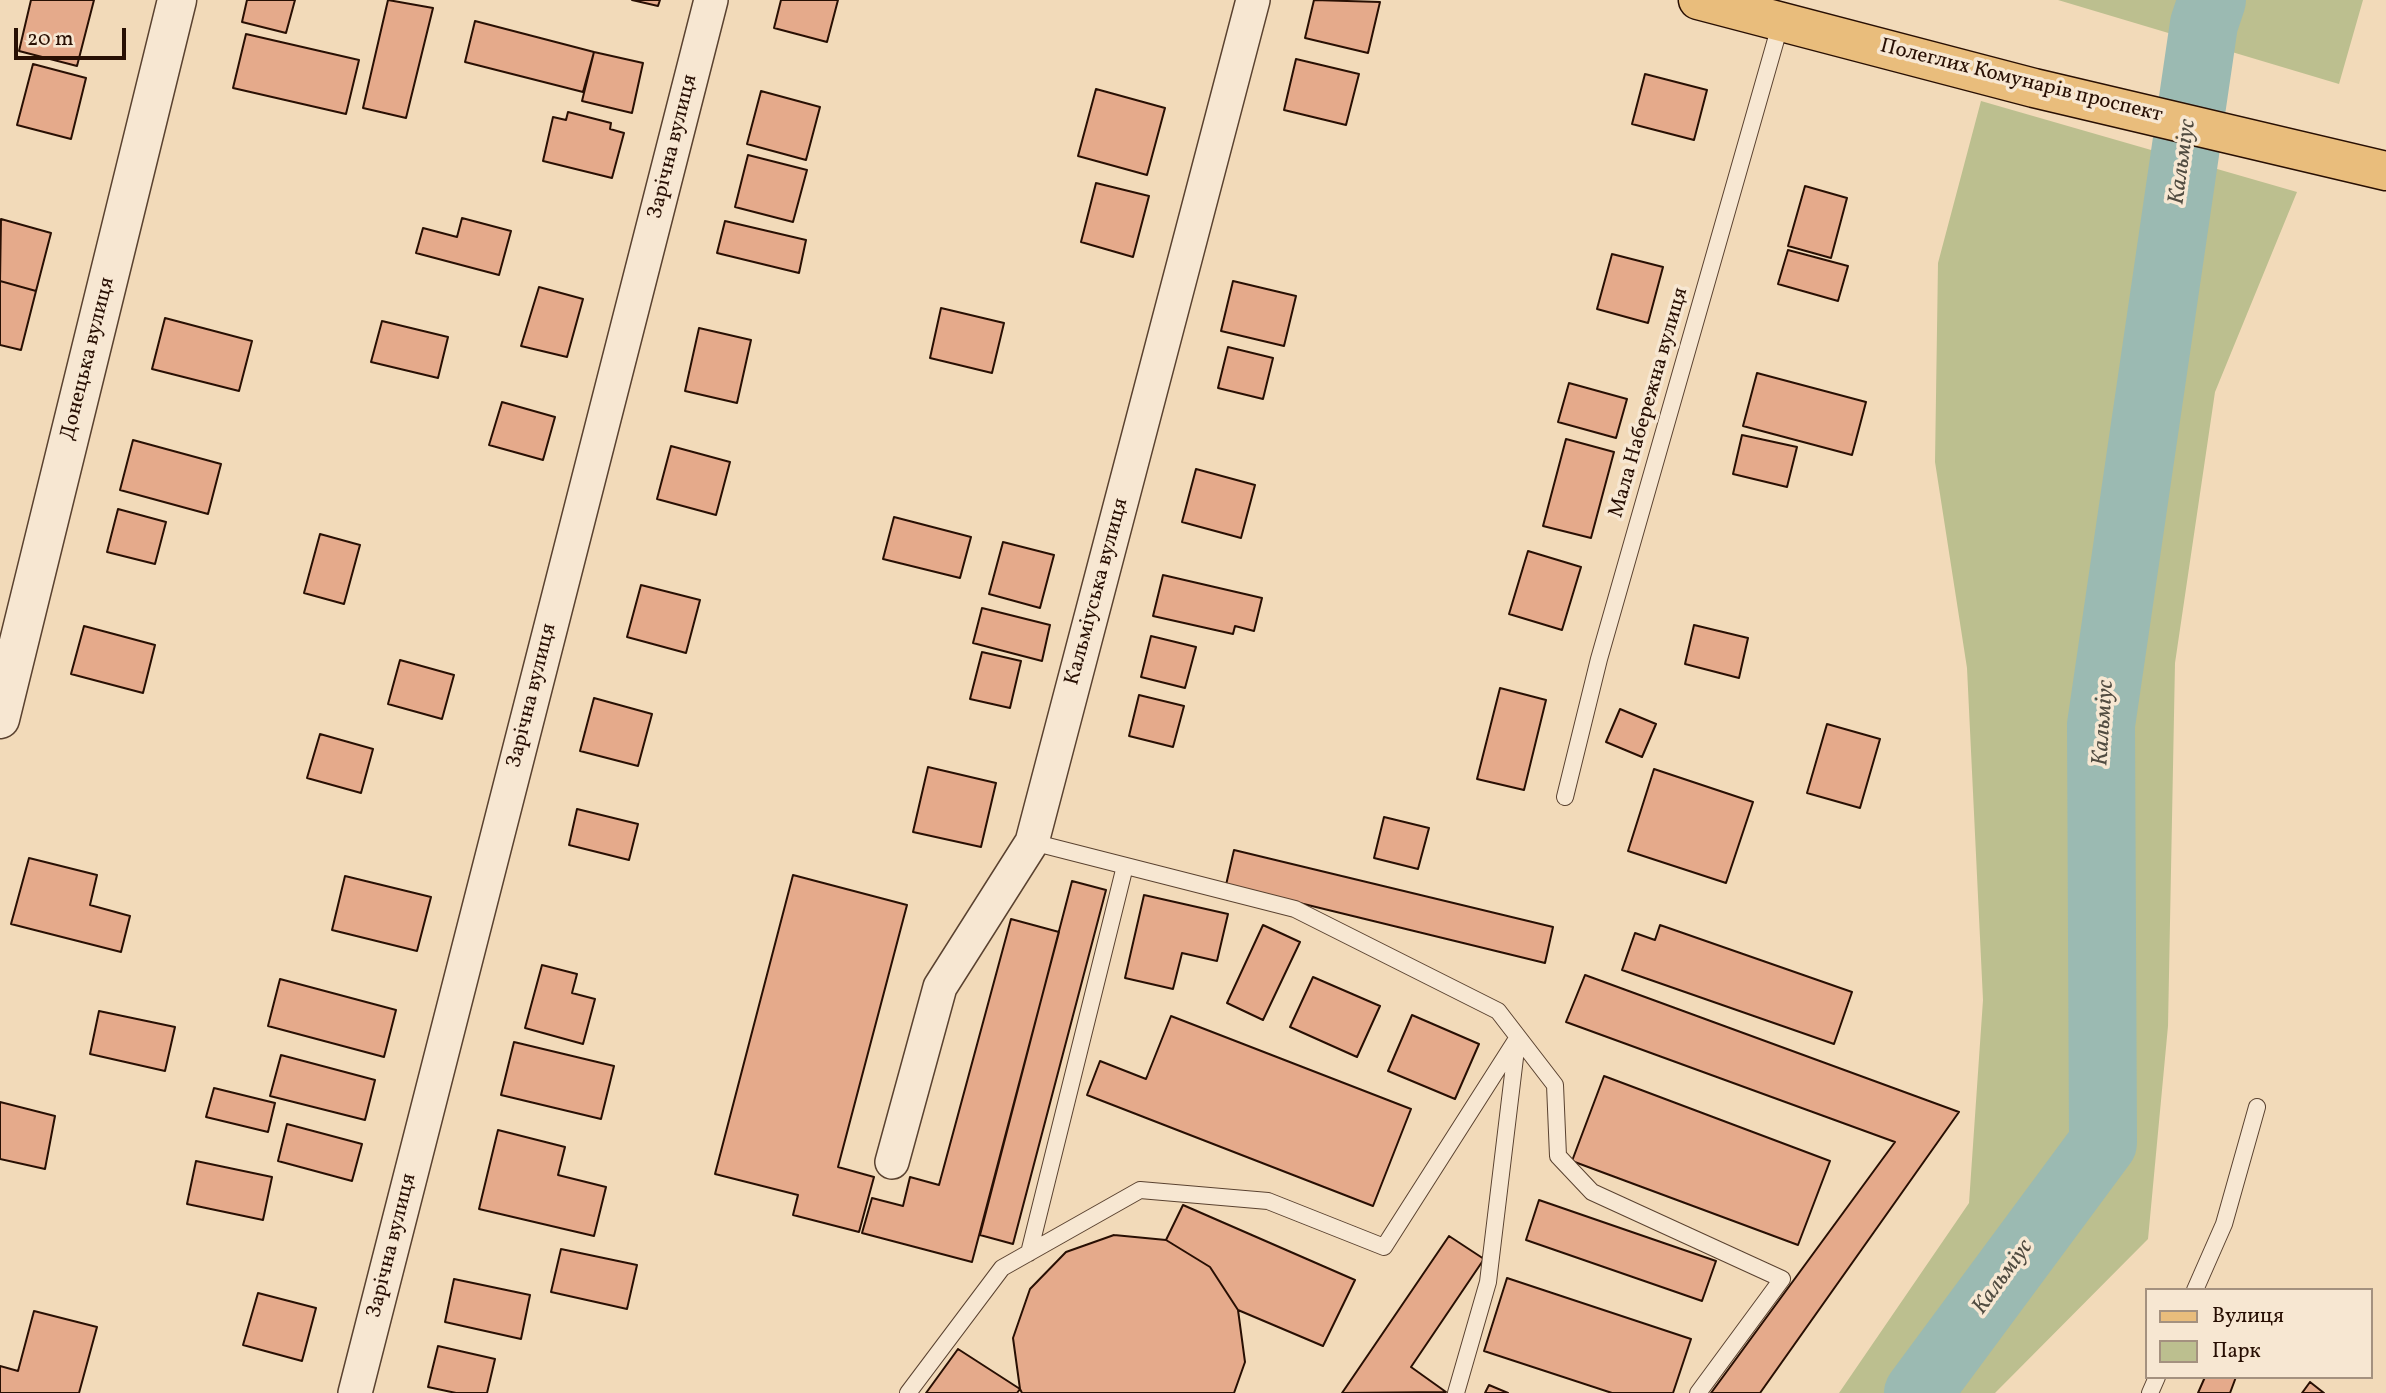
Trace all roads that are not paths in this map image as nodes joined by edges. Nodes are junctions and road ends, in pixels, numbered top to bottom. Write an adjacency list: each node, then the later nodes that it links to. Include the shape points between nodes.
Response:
1 (177, 0): 7 (street, Донецька вулиця)
2 (711, 0): 16 (street, Зарічна вулиця)
3 (1253, 0): 9 (street, Кальміуська вулиця)
4 (1698, 0): 5 (main road, Полеглих Комунарів проспект)
5 (1781, 22): 6 (main road, Полеглих Комунарів проспект, via 2034,88); 8 (lane, Мала Набережна вулиця, via 1603,646)
6 (2386, 170)
7 (0, 719)
8 (1565, 797)
9 (1032, 842): 10 (lane); 13 (street, Кальміуська вулиця, via 940,987)
10 (1125, 866): 11 (lane, via 1295,909 1498,1011); 14 (lane)
11 (1518, 1037): 14 (lane, via 1384,1247 1268,1201 1140,1190); 18 (lane, via 1488,1282); 19 (lane, via 1555,1085 1558,1156 1592,1192 1782,1279)
12 (2257, 1107): 15 (lane, via 2224,1224)
13 (892, 1162)
14 (1029, 1253): 17 (lane, via 1002,1268)
15 (2196, 1288)
16 (355, 1393)
17 (908, 1393)
18 (1456, 1393)
19 (1698, 1393)

